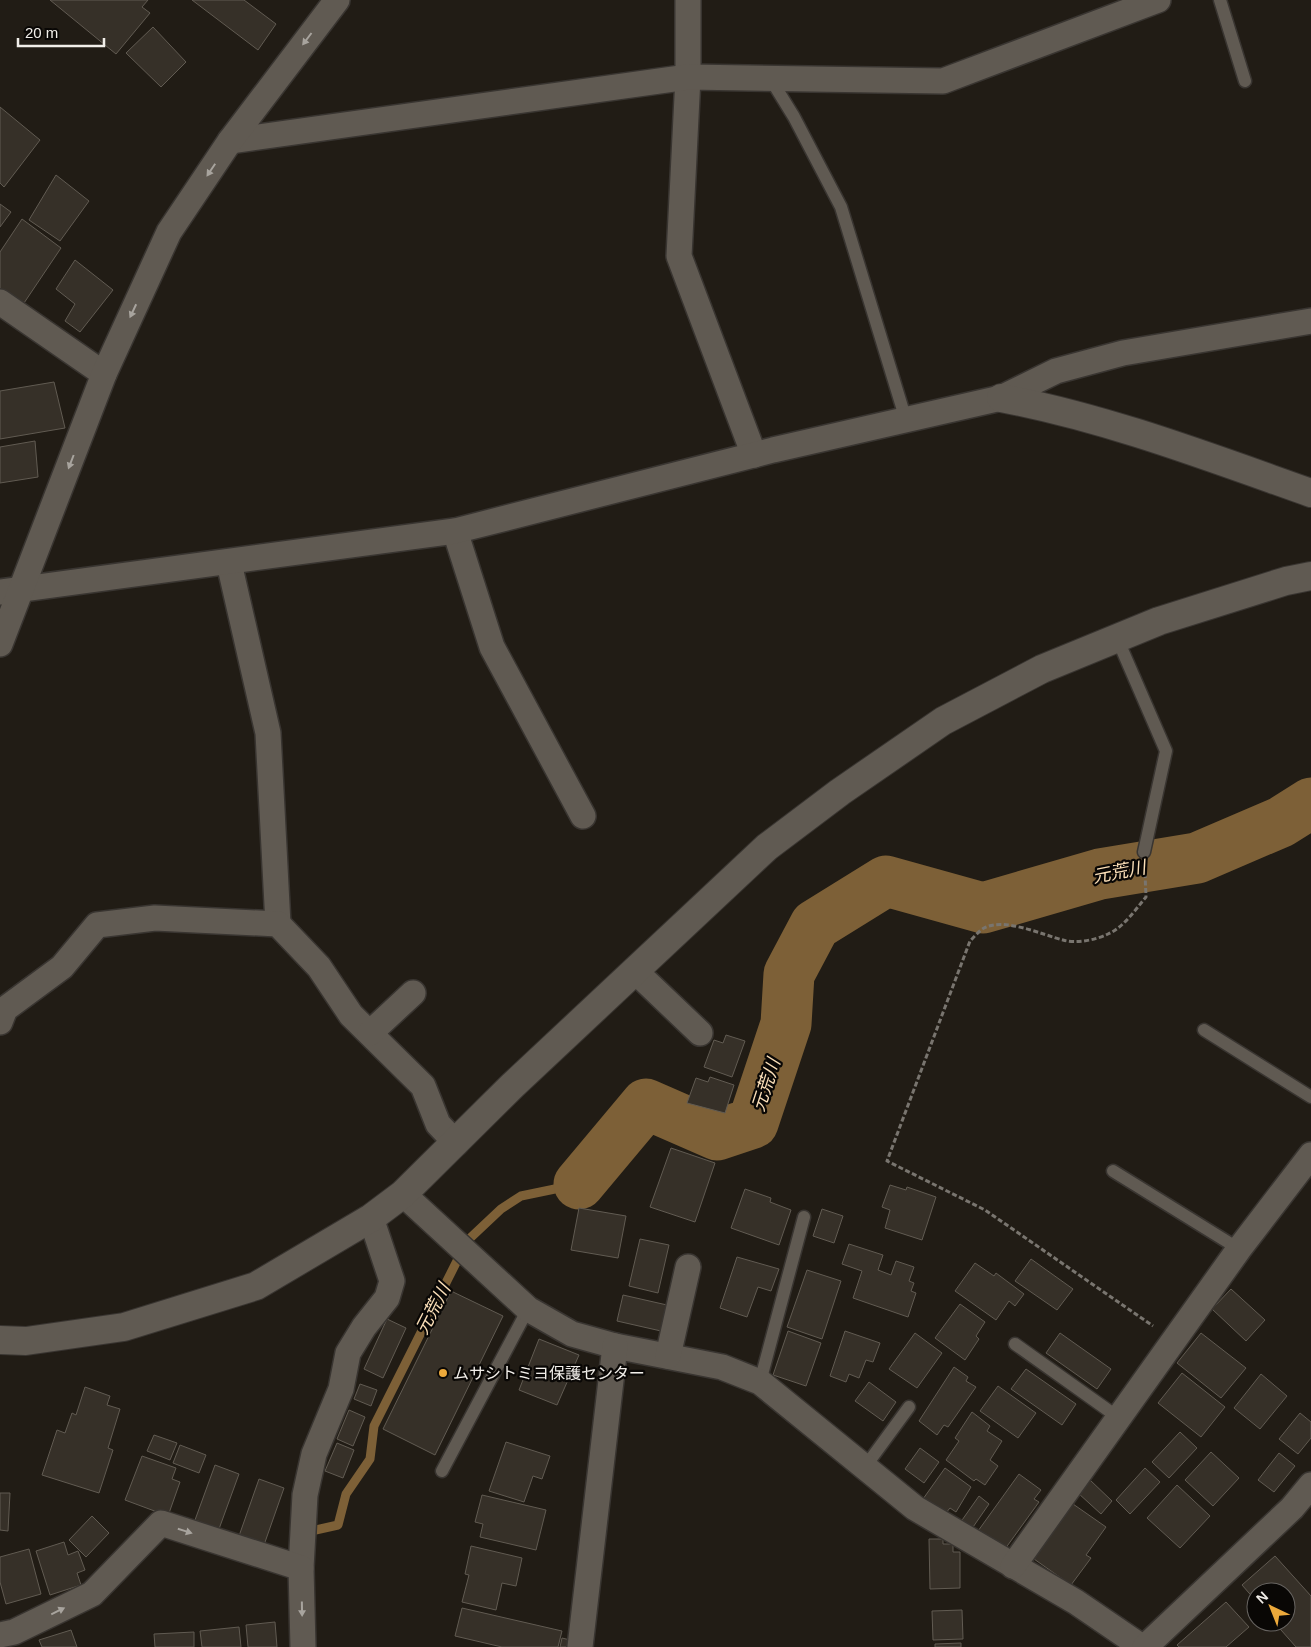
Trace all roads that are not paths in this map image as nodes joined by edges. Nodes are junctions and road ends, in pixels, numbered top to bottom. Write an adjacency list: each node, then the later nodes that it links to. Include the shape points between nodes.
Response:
1 (337, 0): 8 (street, one-way to 8)
2 (688, 0): 5 (street)
3 (1158, 0): 6 (street, via 943,81)
4 (1220, 0): 7 (lane)
5 (688, 77): 6 (street); 8 (street); 14 (street, via 679,256)
6 (770, 78): 13 (lane, via 841,207)
7 (1245, 81)
8 (230, 141): 11 (street, one-way to 11, via 169,232)
9 (0, 302): 11 (street)
10 (1311, 321): 12 (street, via 1123,353 1056,371)
11 (104, 374): 19 (street, one-way to 19)
12 (1001, 398): 13 (street); 15 (street, via 1044,406 1133,431)
13 (906, 420): 14 (street)
14 (754, 455): 16 (street)
15 (1311, 493)
16 (455, 531): 17 (street); 22 (street, via 492,647)
17 (229, 563): 19 (street); 24 (street, via 268,733)
18 (1311, 576): 20 (street, via 1159,621)
19 (11, 592): 21 (street)
20 (1117, 638): 23 (lane, via 1166,751); 25 (street, via 1042,669 943,721 840,792 767,847)
21 (0, 644)
22 (583, 816)
23 (1144, 852)
24 (278, 924): 27 (street, via 155,918 97,925 62,967 5,1009); 29 (street, via 319,967 351,1015)
25 (635, 971): 30 (street); 32 (street)
26 (413, 993): 29 (street)
27 (0, 1022)
28 (1204, 1030): 31 (lane)
29 (370, 1033): 32 (street, via 423,1086 438,1124)
30 (700, 1033)
31 (1311, 1097)
32 (456, 1143): 35 (street)
33 (1311, 1155): 38 (street)
34 (1114, 1171): 38 (lane)
35 (403, 1194): 37 (street); 40 (street)
36 (804, 1217): 45 (lane)
37 (370, 1218): 41 (street, via 256,1286 124,1327 26,1341); 52 (street, via 392,1280 387,1298 348,1353 341,1390 314,1454 305,1495)
38 (1240, 1249): 47 (street)
39 (688, 1267): 44 (street)
40 (528, 1309): 43 (street, via 572,1334); 49 (lane)
41 (0, 1340)
42 (1015, 1344): 47 (lane)
43 (615, 1346): 44 (street); 55 (street)
44 (668, 1356): 45 (street, via 722,1367)
45 (760, 1382): 48 (street)
46 (909, 1407): 48 (lane)
47 (1119, 1418): 51 (street)
48 (864, 1466): 51 (street, via 915,1508)
49 (442, 1471)
50 (1311, 1485): 56 (street, via 1292,1508)
51 (1014, 1566): 56 (street)
52 (301, 1568): 53 (street, one-way to 52, via 92,1594 161,1524); 54 (street, one-way to 54)
53 (11, 1638)
54 (303, 1647)
55 (580, 1647)
56 (1144, 1647)

